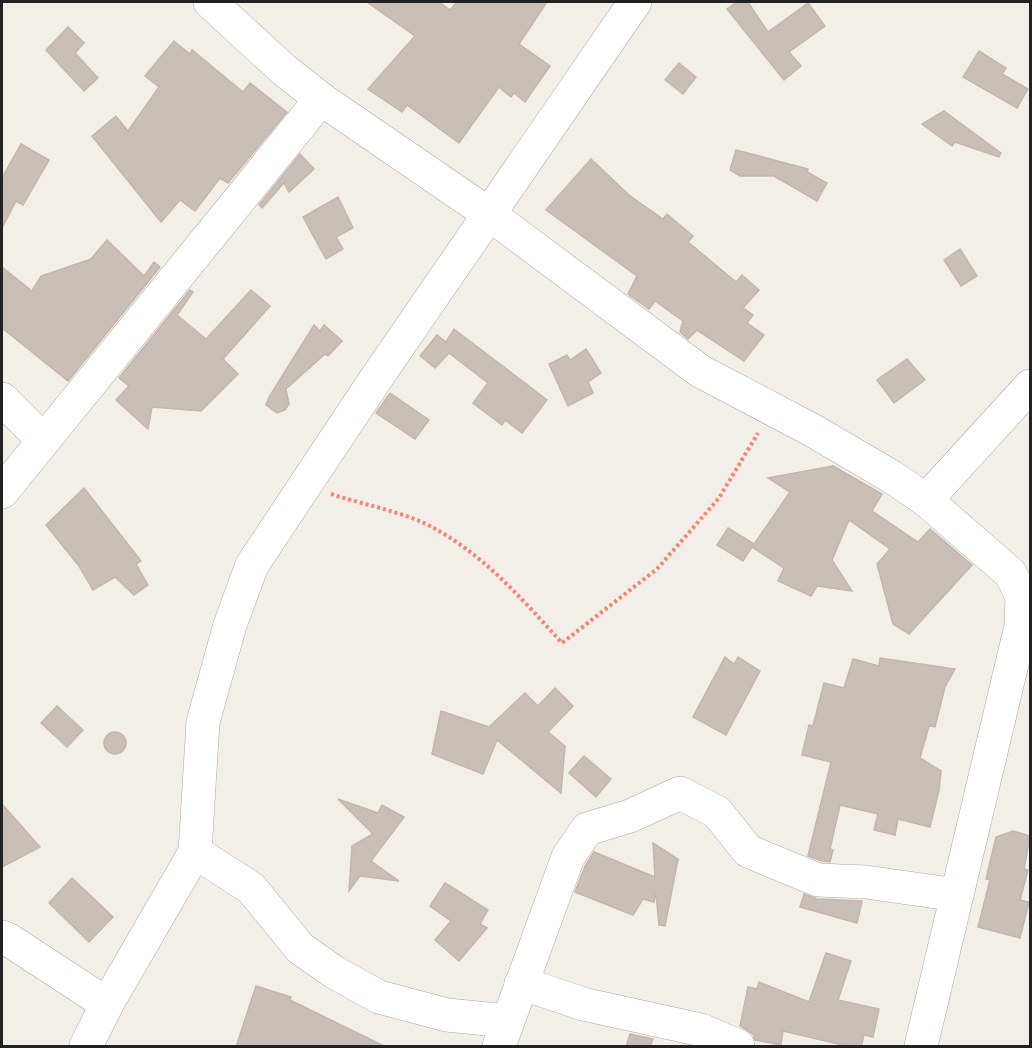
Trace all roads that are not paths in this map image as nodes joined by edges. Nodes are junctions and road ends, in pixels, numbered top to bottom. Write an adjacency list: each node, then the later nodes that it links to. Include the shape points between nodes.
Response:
1 (210, 2): 3 (street)
2 (635, 2): 4 (street)
3 (321, 99): 4 (street); 7 (street)
4 (489, 214): 9 (street, via 700,371 892,477); 11 (street, via 252,565 230,625 203,722)
5 (1030, 386): 9 (street)
6 (2, 399): 7 (street)
7 (42, 440): 8 (street)
8 (2, 492)
9 (926, 500): 10 (street, via 1010,573)
10 (1026, 600): 12 (street)
11 (195, 852): 15 (street); 16 (street, via 251,888 300,948 334,972 379,997)
12 (957, 895): 14 (street, via 866,882 818,880 748,851 717,812 680,793 630,816 586,829 568,857); 19 (street)
13 (2, 937): 15 (street)
14 (521, 983): 16 (street); 18 (street, via 583,1004 701,1030)
15 (107, 1004): 17 (street)
16 (503, 1034)
17 (86, 1047)
18 (738, 1047)
19 (921, 1047)

